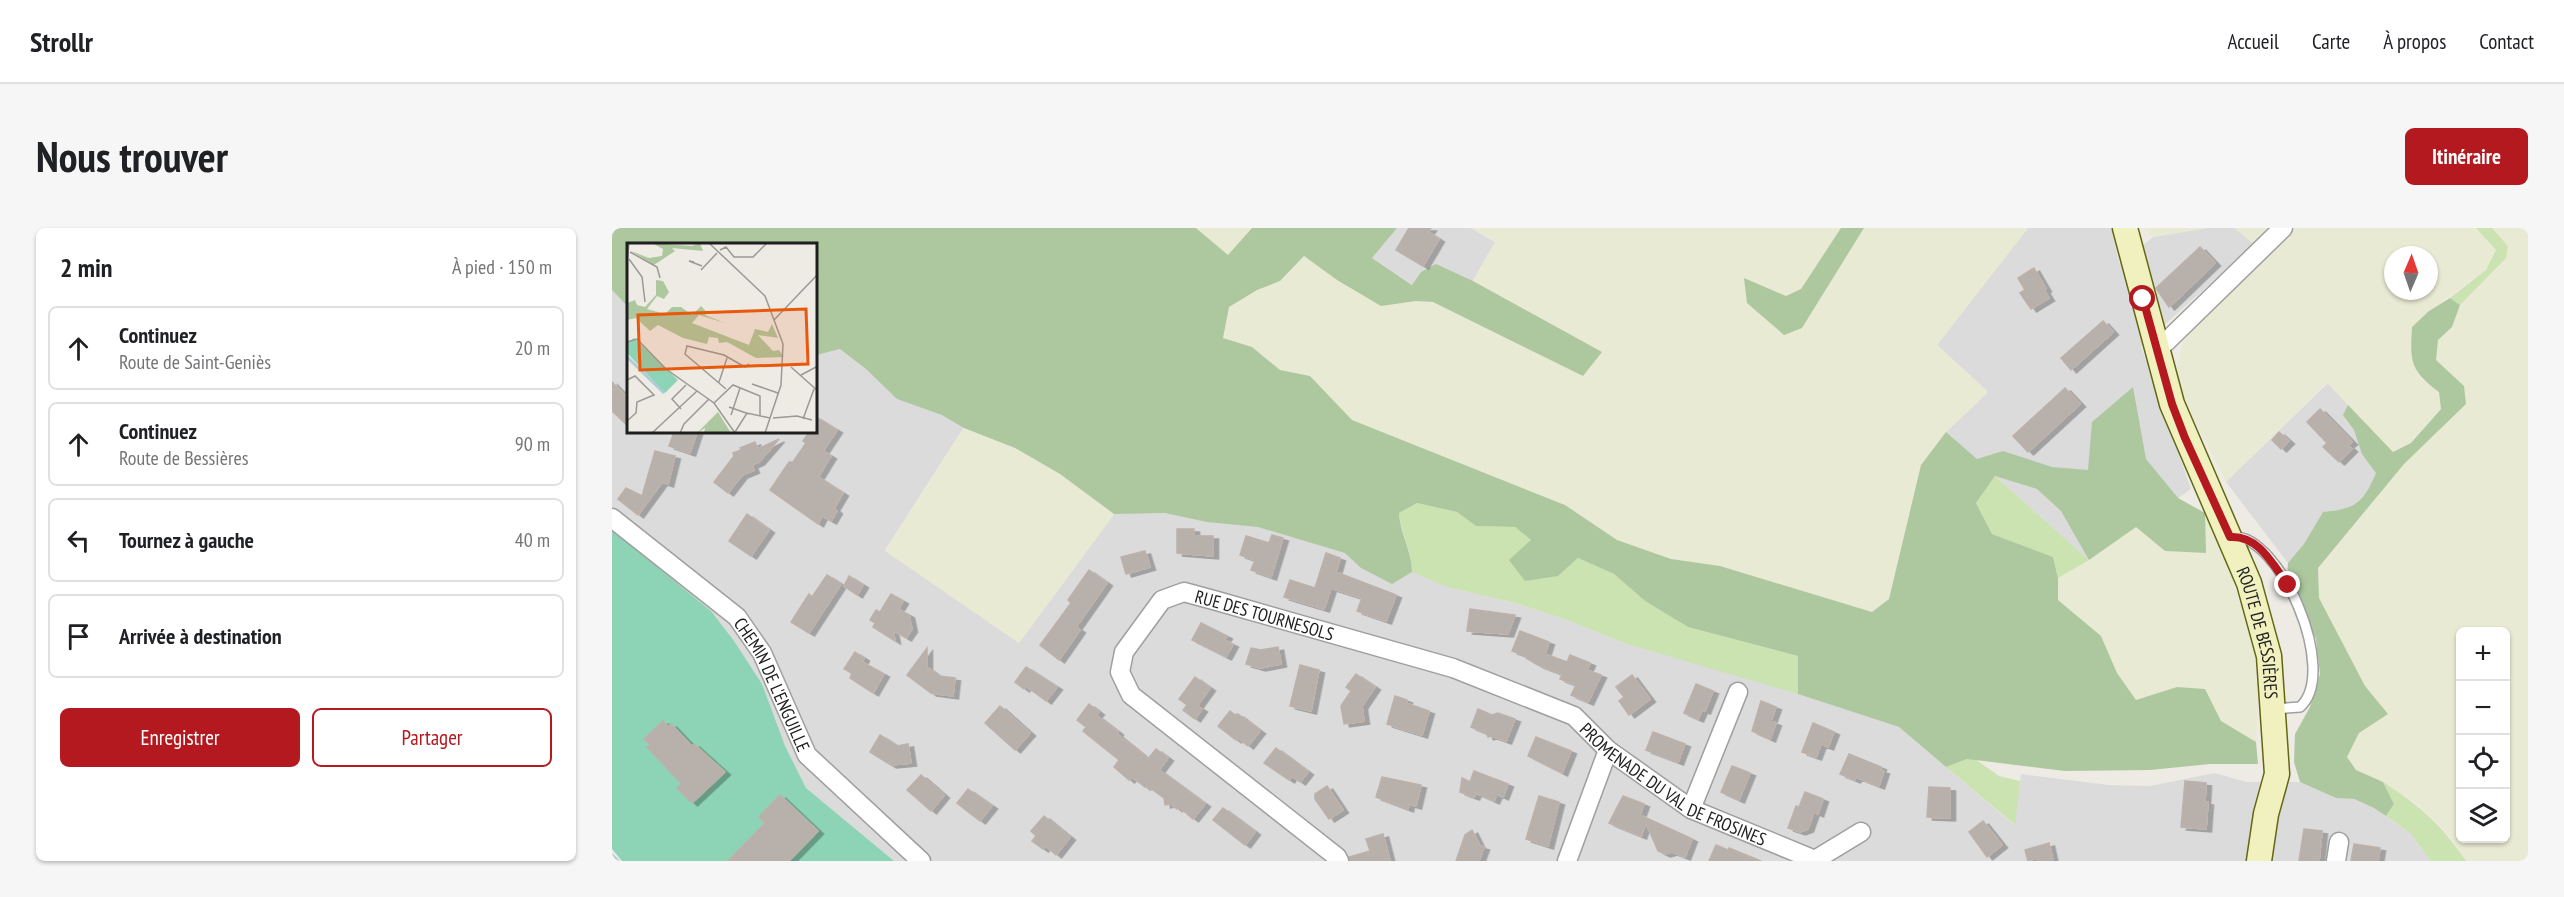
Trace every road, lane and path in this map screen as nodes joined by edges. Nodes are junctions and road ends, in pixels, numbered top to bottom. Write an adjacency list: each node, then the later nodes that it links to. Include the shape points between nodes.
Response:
1 (2125, 228): 3 (main road, ROUTE DE BESSIÈRES)
2 (2283, 228): 3 (street, via 2166,342)
3 (2155, 346): 5 (main road, ROUTE DE BESSIÈRES, via 2185,438)
4 (612, 518): 13 (street, CHEMIN DE L'ENGUILLE, via 737,617 762,653 807,755)
5 (2230, 537): 8 (main road, ROUTE DE BESSIÈRES, via 2260,616); 8 (lane, via 2251,540 2263,551 2288,585 2309,637 2312,691 2300,707)
6 (1453, 668): 9 (street, PROMENADE DU VAL DE FROSINES, via 1574,716); 14 (street, RUE DES TOURNESOLS, via 1184,592 1162,600 1124,652 1120,672 1131,695)
7 (1738, 692): 10 (street)
8 (2274, 709): 16 (main road, ROUTE DE BESSIÈRES, via 2277,774)
9 (1608, 750): 10 (street, PROMENADE DU VAL DE FROSINES); 15 (street)
10 (1692, 809): 11 (street, PROMENADE DU VAL DE FROSINES, via 1815,860)
11 (1861, 832)
12 (2339, 842): 17 (street)
13 (921, 861)
14 (1339, 861)
15 (1567, 861)
16 (2259, 861)
17 (2336, 861)

